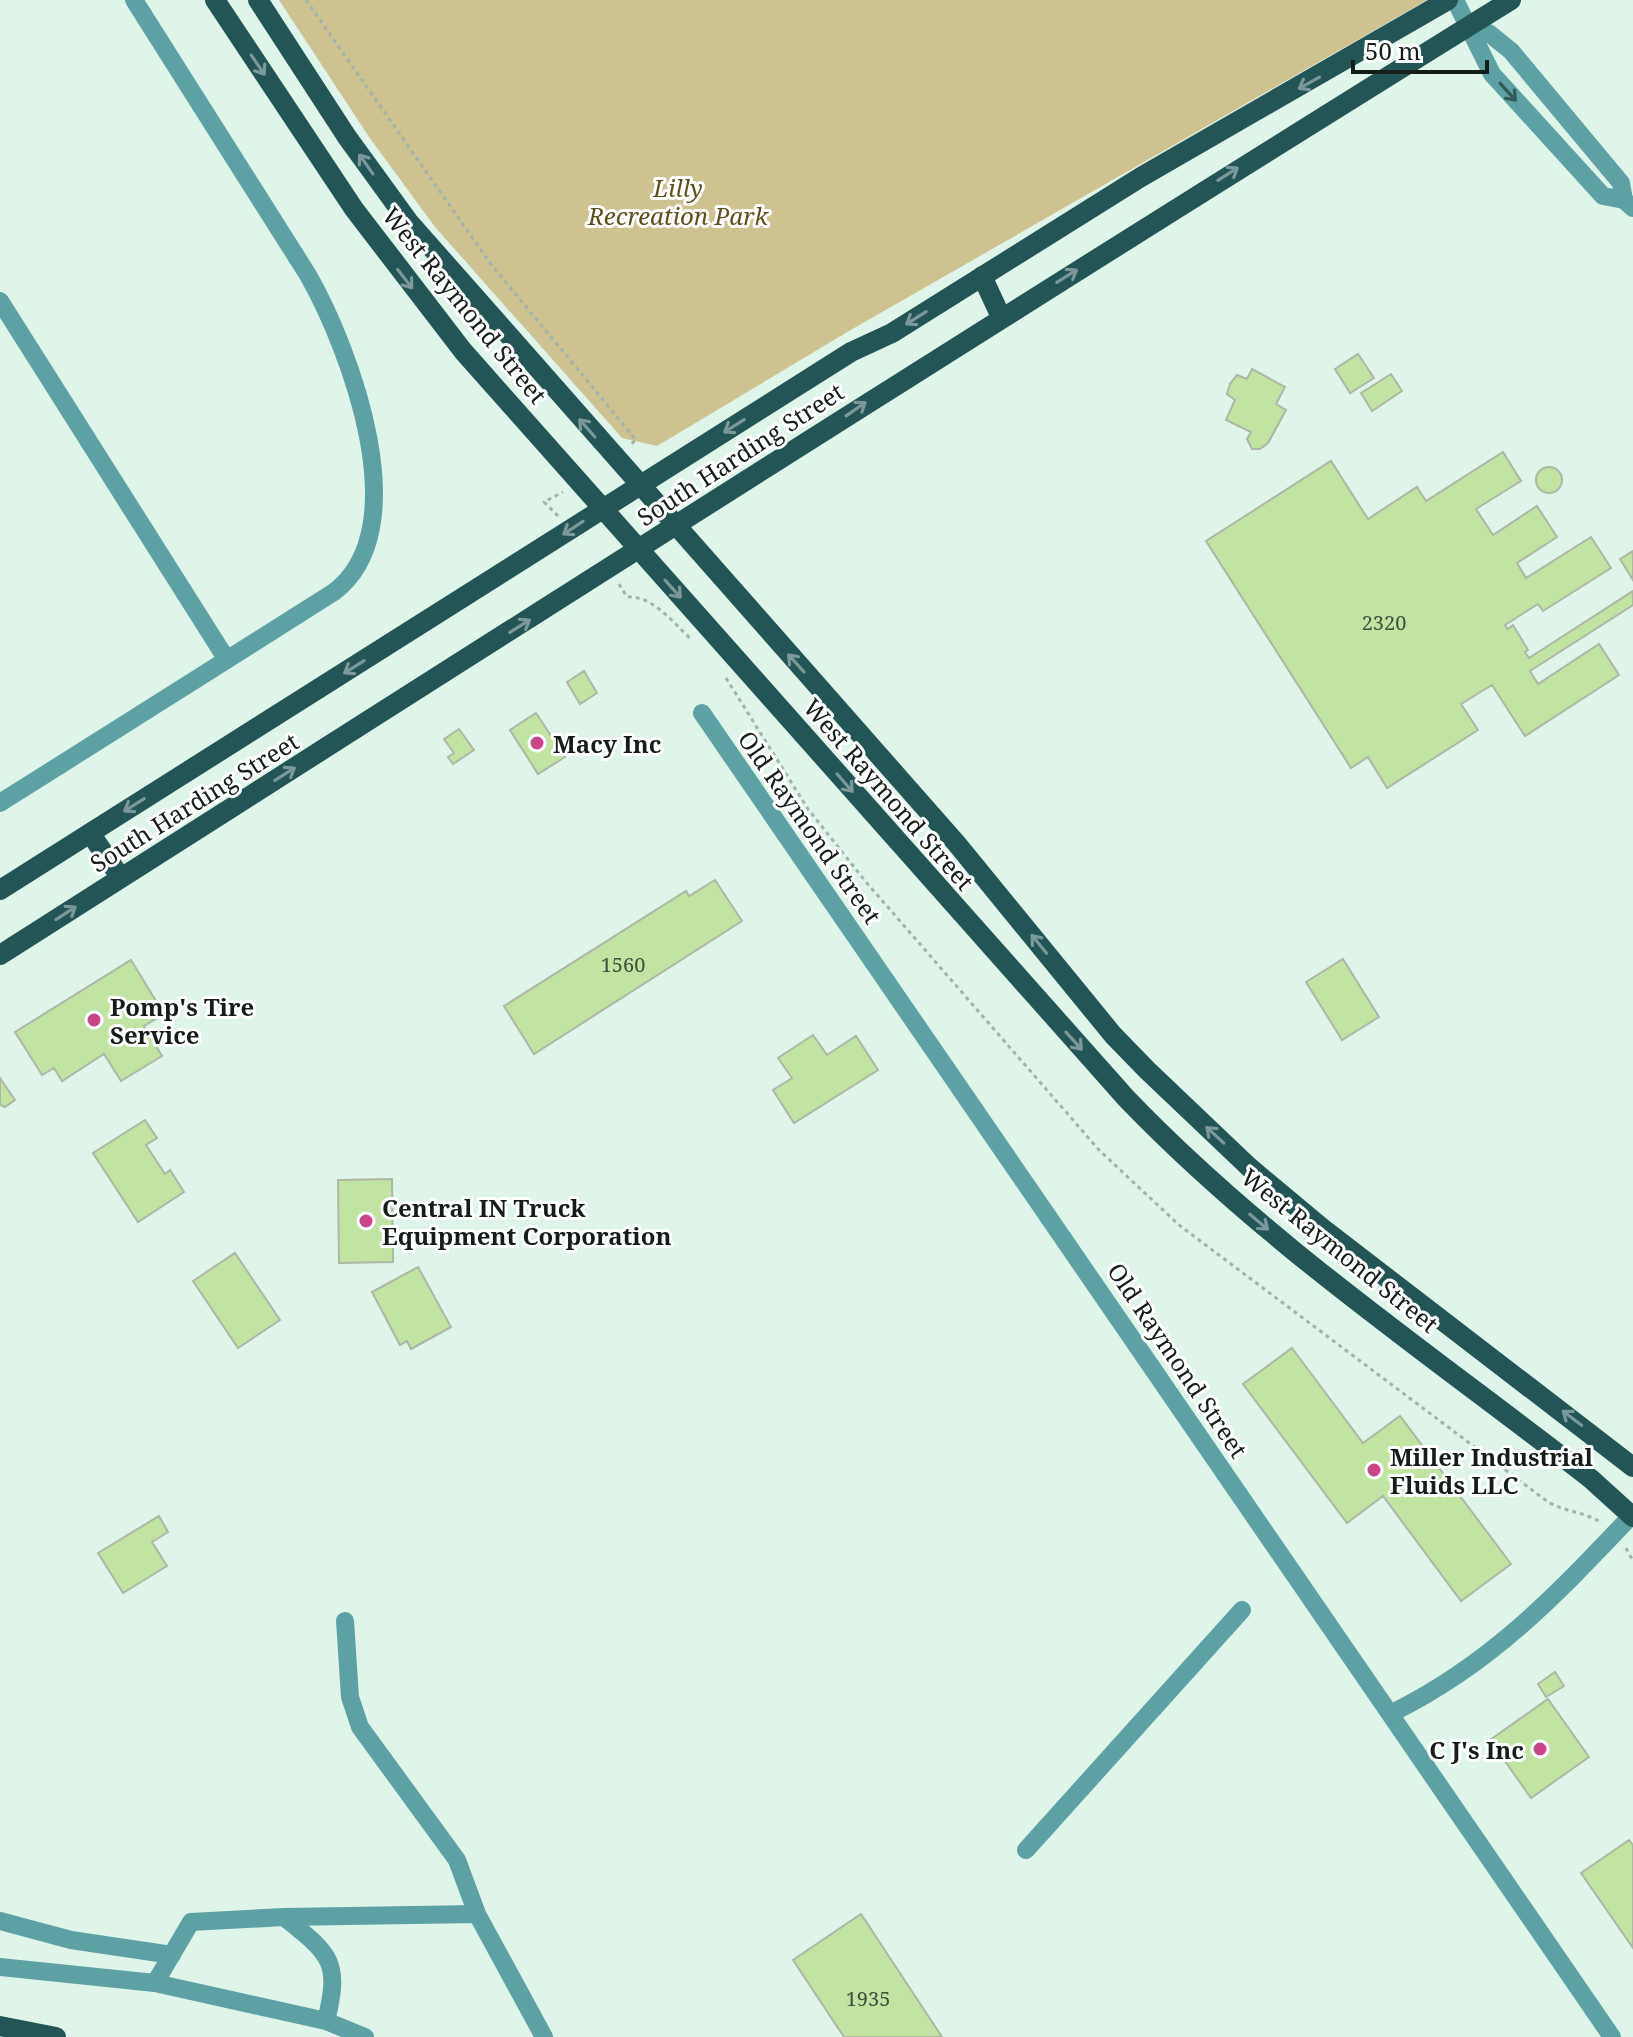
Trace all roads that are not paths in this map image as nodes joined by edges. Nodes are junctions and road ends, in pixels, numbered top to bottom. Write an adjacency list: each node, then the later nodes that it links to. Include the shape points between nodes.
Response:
1 (134, 0): 16 (street, via 319,294 353,375 369,455 372,530 353,576)
2 (215, 0): 13 (main road, West Raymond Street, one-way to 13, via 403,277)
3 (258, 0): 12 (main road, West Raymond Street, one-way to 3, via 408,221)
4 (1448, 0): 9 (main road, South Harding Street, one-way to 9, via 1141,177)
5 (1455, 0): 7 (street)
6 (1511, 0): 7 (main road, South Harding Street)
7 (1471, 25): 8 (street, via 1511,51 1621,183); 8 (street, one-way to 8, via 1492,74 1603,196); 11 (main road, South Harding Street, one-way to 7)
8 (1628, 204)
9 (982, 276): 11 (main road); 12 (main road, South Harding Street, one-way to 12)
10 (0, 301): 16 (street)
11 (1001, 317): 14 (main road, South Harding Street, one-way to 11)
12 (639, 486): 13 (main road, South Harding Street); 14 (main road, West Raymond Street)
13 (603, 509): 15 (main road, West Raymond Street); 19 (main road, South Harding Street, one-way to 19)
14 (676, 527): 15 (main road, South Harding Street); 23 (main road, West Raymond Street, one-way to 14, via 1322,1228 1147,1070 957,844)
15 (639, 551): 20 (main road, South Harding Street, one-way to 15); 24 (main road, West Raymond Street, one-way to 24, via 1158,1131 1282,1241)
16 (227, 660): 18 (street)
17 (702, 713): 27 (street, Old Raymond Street)
18 (0, 803)
19 (90, 833): 20 (main road); 21 (main road, South Harding Street)
20 (121, 878): 22 (main road, South Harding Street, one-way to 20)
21 (0, 890)
22 (0, 955)
23 (1633, 1467)
24 (1633, 1515): 27 (street, via 1505,1643 1438,1690)
25 (1242, 1610): 28 (street)
26 (345, 1621): 29 (street, via 350,1697 360,1727 457,1860)
27 (1392, 1713): 40 (street, Old Raymond Street)
28 (1026, 1850)
29 (477, 1914): 30 (street); 39 (street)
30 (284, 1917): 32 (street, via 191,1922); 35 (street, via 324,1950 336,1984)
31 (0, 1921): 32 (street, via 71,1940)
32 (172, 1955): 34 (street)
33 (0, 1967): 34 (street)
34 (155, 1983): 35 (street)
35 (326, 2021): 38 (street)
36 (0, 2026): 37 (main road)
37 (56, 2037)
38 (365, 2037)
39 (544, 2037)
40 (1612, 2037)

